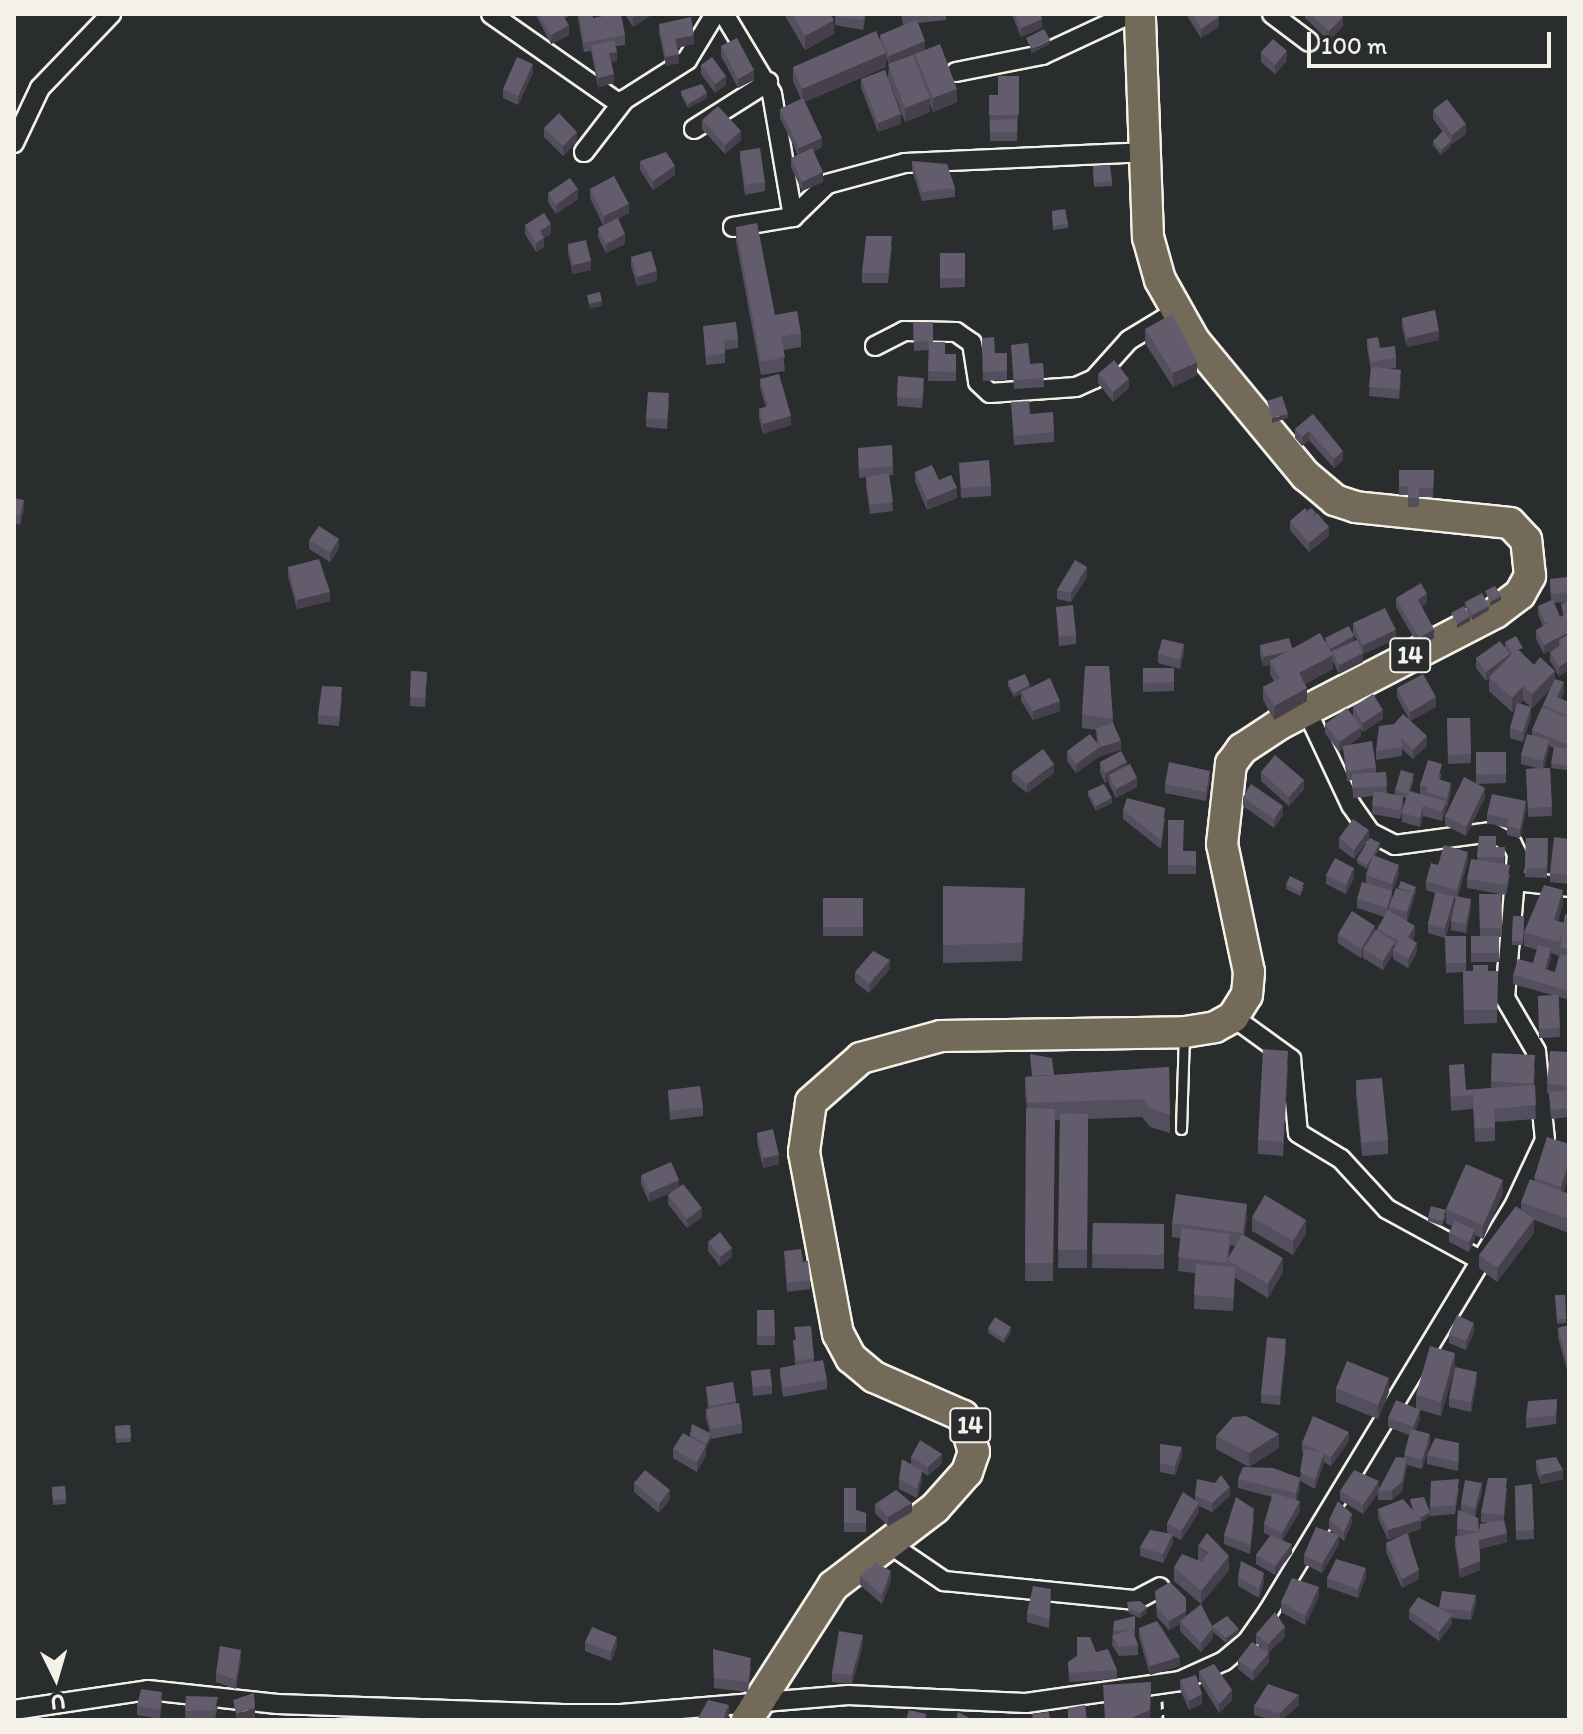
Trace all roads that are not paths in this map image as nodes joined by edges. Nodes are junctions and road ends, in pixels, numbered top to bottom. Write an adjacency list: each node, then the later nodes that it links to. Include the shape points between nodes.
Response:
1 (111, 14): 13 (street, via 40,88)
2 (491, 14): 11 (street)
3 (715, 14): 11 (street, via 687,60)
4 (724, 14): 10 (street)
5 (1130, 14): 9 (street, via 1042,55)
6 (1140, 14): 15 (highway, 14)
7 (1272, 14): 8 (street)
8 (1309, 42)
9 (956, 72)
10 (768, 82): 12 (street); 16 (street)
11 (620, 104): 14 (street)
12 (694, 129)
13 (14, 143)
14 (584, 152)
15 (1143, 152): 16 (street, via 905,163 827,184); 18 (highway, 14, via 1148,237)
16 (793, 217): 17 (street)
17 (733, 227)
18 (1175, 312): 19 (street, via 1129,340 1094,379 1076,387 990,393 978,382 972,343 956,332 904,331); 20 (highway, 14, via 1250,411 1306,476 1335,500 1384,511 1497,519 1510,523 1526,540 1530,576 1509,604)
19 (875, 346)
20 (1306, 709): 21 (street, via 1351,805 1370,832 1395,845 1411,846 1498,832 1517,854); 23 (highway, 14, via 1242,749 1227,774 1225,875 1249,972 1247,995)
21 (1514, 881): 22 (street); 25 (street, via 1505,998)
22 (1569, 887)
23 (1233, 1017): 24 (highway, 14, via 1215,1027); 30 (street, via 1291,1059 1298,1133 1341,1159 1387,1209)
24 (1185, 1032): 27 (lane); 31 (highway, 14, via 941,1036 861,1058 811,1102 804,1152 838,1334 851,1358 874,1377 963,1416 974,1443 970,1466 951,1492)
25 (1537, 1055): 26 (street); 28 (street)
26 (1558, 1055)
27 (1181, 1129)
28 (1545, 1140): 29 (street); 30 (street, via 1513,1208)
29 (1569, 1149)
30 (1480, 1260): 34 (street, via 1247,1642 1224,1661 1158,1685 1026,1703 848,1695)
31 (888, 1543): 32 (street, via 944,1581 1136,1600); 34 (highway, 14, via 833,1586)
32 (1160, 1587)
33 (14, 1710): 34 (street, via 148,1690 277,1704 563,1714)
34 (754, 1710)

